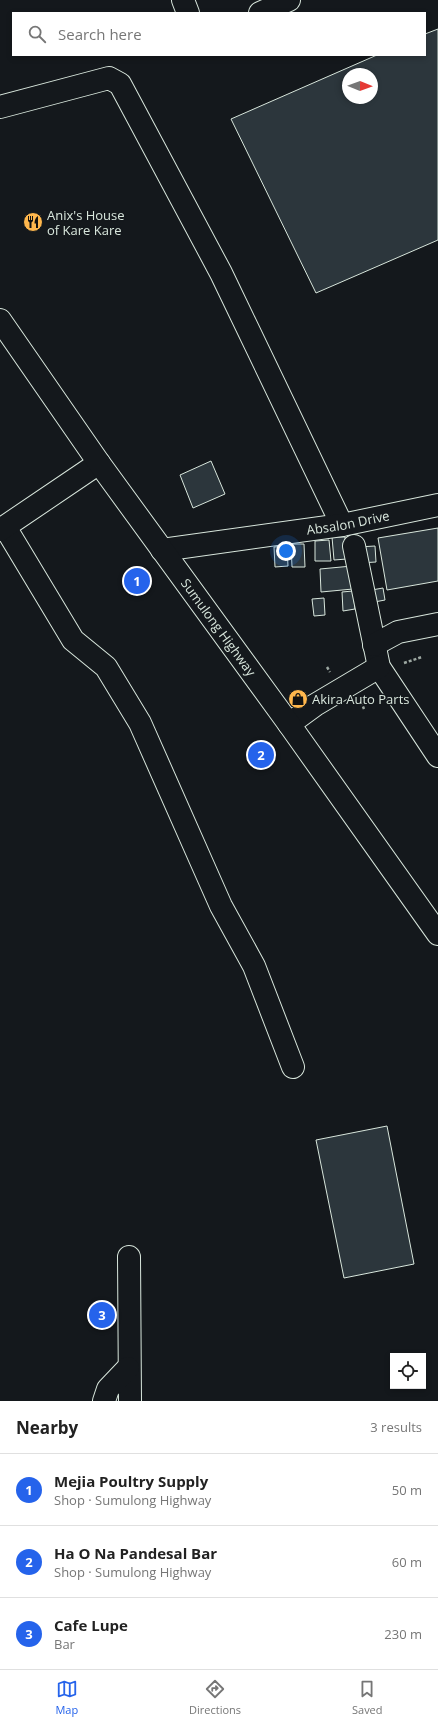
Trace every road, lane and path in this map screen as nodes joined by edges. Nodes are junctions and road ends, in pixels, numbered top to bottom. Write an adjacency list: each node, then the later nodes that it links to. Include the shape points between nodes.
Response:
1 (183, 0): 3 (street)
2 (289, 0): 4 (street)
3 (188, 12)
4 (262, 12)
5 (0, 107): 9 (street, via 109,78 120,84 221,273)
6 (0, 320): 7 (street, Sumulong Highway)
7 (98, 463): 10 (street); 12 (street, Sumulong Highway)
8 (438, 504): 9 (street, Absalon Drive)
9 (342, 525): 12 (street, Absalon Drive)
10 (3, 529): 21 (street, via 73,640 106,667 140,723 221,906 254,966)
11 (354, 546): 14 (street)
12 (162, 550): 18 (street, Sumulong Highway)
13 (438, 624): 14 (street, via 398,632)
14 (374, 644): 17 (street)
15 (422, 657): 16 (path, via 404,664)
16 (402, 659)
17 (379, 667): 18 (street, via 315,705); 19 (street)
18 (289, 724): 20 (street, Sumulong Highway)
19 (438, 756)
20 (438, 934)
21 (293, 1067)
22 (128, 1257): 23 (street)
23 (128, 1368): 24 (street, via 108,1389); 25 (street)
24 (104, 1401)
25 (130, 1401)

